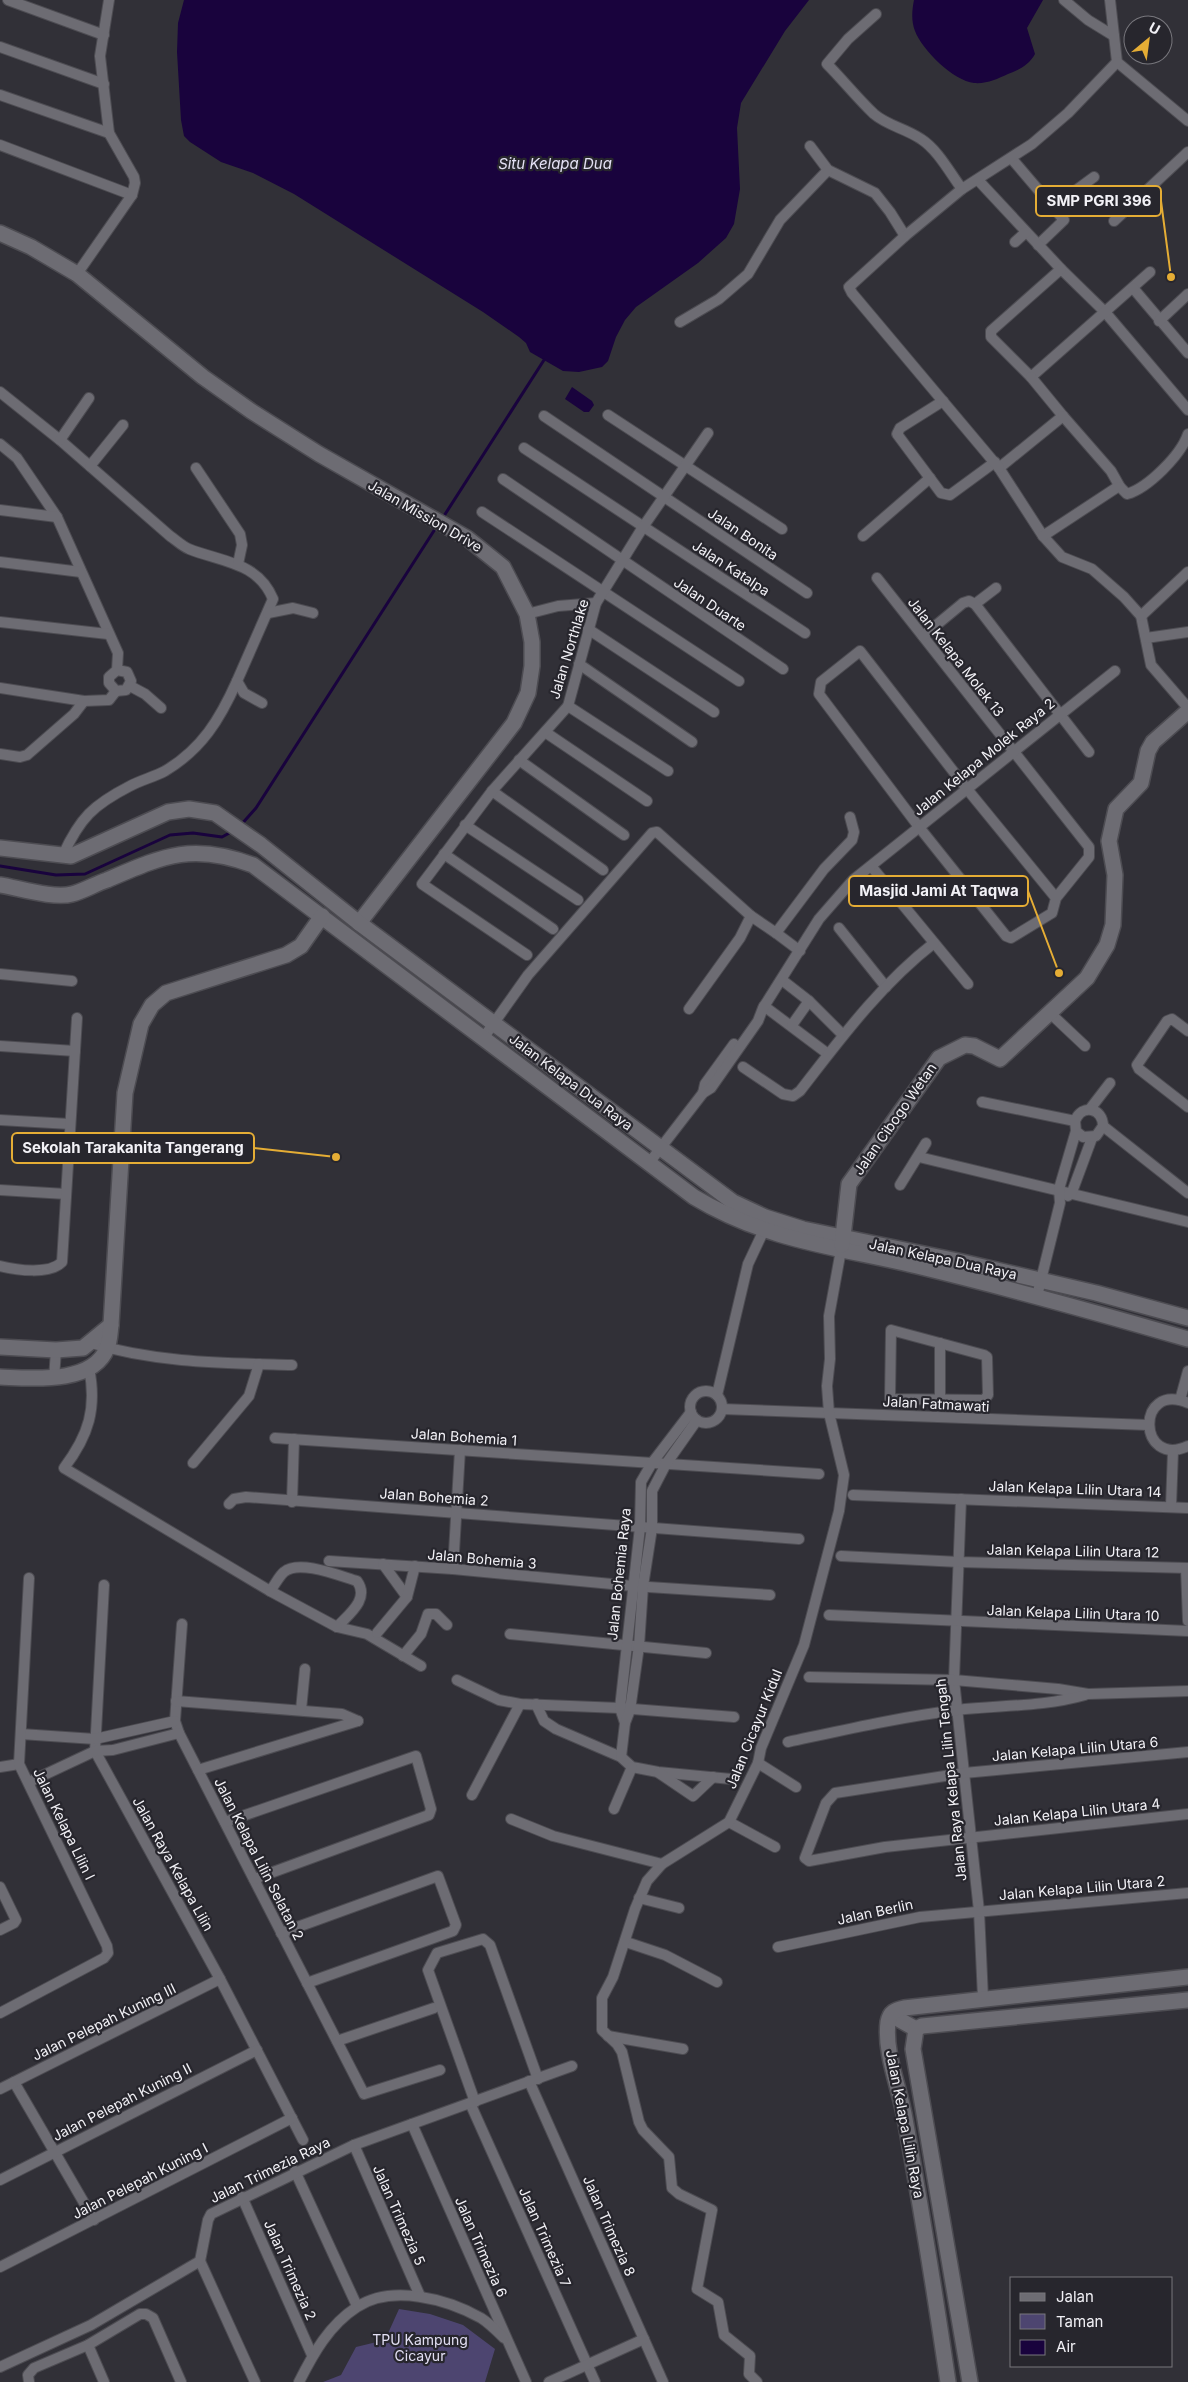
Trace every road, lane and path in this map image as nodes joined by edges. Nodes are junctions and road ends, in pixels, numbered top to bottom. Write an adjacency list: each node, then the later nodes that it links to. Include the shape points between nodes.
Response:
1 (8, 0): 6 (street)
2 (109, 0): 6 (street)
3 (1064, 0): 7 (street)
4 (1110, 0): 7 (street)
5 (876, 14): 21 (street, via 827,64 876,115 926,142)
6 (104, 35): 10 (street, via 100,56)
7 (1114, 36): 9 (street)
8 (0, 47): 10 (street)
9 (1117, 62): 12 (street); 17 (street, via 1068,113)
10 (104, 84): 13 (street)
11 (0, 95): 13 (street)
12 (1188, 121)
13 (109, 133): 22 (street, via 134,177)
14 (0, 145): 22 (street)
15 (810, 146): 18 (street)
16 (1188, 152): 24 (street)
17 (1012, 158): 20 (street); 23 (street)
18 (828, 170): 27 (street, via 874,193); 37 (street, via 780,220 748,274 719,299)
19 (1094, 177): 23 (street)
20 (978, 180): 21 (street); 25 (street)
21 (962, 189): 27 (street)
22 (132, 194): 32 (street)
23 (1053, 207): 29 (street, via 1064,222)
24 (1114, 221)
25 (1026, 232): 28 (street); 29 (street)
26 (0, 233): 32 (street, Jalan Mission Drive)
27 (905, 236): 42 (street, via 849,288)
28 (1015, 242)
29 (1038, 245): 30 (street)
30 (1060, 268): 35 (street); 39 (street, via 991,331 991,337)
31 (1150, 272): 33 (street)
32 (77, 274): 83 (street, Jalan Mission Drive, via 203,377 251,411 489,554 503,567)
33 (1133, 288): 35 (street); 36 (street)
34 (1188, 294): 36 (street)
35 (1105, 312): 39 (street); 43 (street)
36 (1159, 320): 38 (street)
37 (680, 322)
38 (1188, 353)
39 (1031, 377): 46 (street)
40 (0, 392): 49 (street)
41 (89, 398): 49 (street)
42 (943, 401): 55 (street); 59 (street, via 897,430 898,436)
43 (1188, 410)
44 (608, 415): 57 (street)
45 (544, 416): 62 (street, Jalan Bonita)
46 (1063, 416): 55 (street); 61 (street)
47 (123, 425): 56 (street)
48 (708, 433): 57 (street, Jalan Northlake)
49 (60, 440): 56 (street)
50 (1187, 440): 61 (street, via 1178,454 1140,489 1127,494)
51 (0, 444): 54 (street)
52 (524, 448): 66 (street, Jalan Katalpa)
53 (0, 455): 54 (street)
54 (17, 458): 65 (street)
55 (997, 465): 59 (street, via 948,496 941,493); 69 (street)
56 (90, 466): 72 (street, via 187,548)
57 (686, 466): 62 (street, Jalan Northlake); 67 (street)
58 (196, 468): 72 (street, via 240,534 242,545)
59 (930, 478): 68 (street)
60 (503, 479): 70 (street, Jalan Duarte)
61 (1120, 487): 69 (street)
62 (664, 497): 66 (street, Jalan Northlake); 78 (street, Jalan Bonita)
63 (0, 510): 65 (street)
64 (482, 512): 77 (street)
65 (57, 517): 73 (street)
66 (642, 527): 70 (street, Jalan Northlake); 88 (street, Jalan Katalpa)
67 (782, 529)
68 (863, 536)
69 (1043, 536): 84 (street, via 1065,559 1092,569)
70 (621, 561): 77 (street, Jalan Northlake); 93 (street, Jalan Duarte)
71 (0, 562): 73 (street)
72 (238, 564): 81 (street, via 268,586 273,599)
73 (81, 572): 89 (street)
74 (1188, 572): 84 (street)
75 (877, 578): 90 (street, Jalan Kelapa Molek 13)
76 (996, 588): 80 (street)
77 (602, 593): 79 (street, Jalan Northlake); 97 (street)
78 (807, 593)
79 (596, 603): 83 (street, via 558,606); 86 (street, Jalan Northlake)
80 (975, 604): 90 (street, via 963,603); 107 (street)
81 (268, 613): 82 (street, via 293,608); 96 (street)
82 (313, 613)
83 (527, 614): 134 (street, Jalan Mission Drive, via 532,666 528,693 514,723)
84 (1140, 616): 91 (street)
85 (0, 622): 89 (street)
86 (588, 629): 92 (street, Jalan Northlake); 106 (street)
87 (1188, 632): 91 (street)
88 (805, 633)
89 (108, 634): 94 (street, via 118,654)
90 (923, 636): 110 (street, Jalan Kelapa Molek 13)
91 (1146, 638): 105 (street, via 1151,665)
92 (579, 664): 103 (street, Jalan Northlake); 109 (street)
93 (783, 669)
94 (117, 670): 98 (street, via 127,672); 100 (street, via 109,678)
95 (1115, 671): 107 (street, Jalan Kelapa Molek Raya 2)
96 (237, 681): 102 (street, via 244,693); 125 (street, via 222,714 200,742 165,771 130,786 89,811)
97 (738, 681)
98 (130, 686): 100 (street, via 121,692); 104 (street, via 146,694)
99 (0, 688): 101 (street)
100 (116, 691): 101 (street, via 109,700)
101 (84, 701): 112 (street, via 74,714 27,755)
102 (262, 703)
103 (568, 706): 108 (street, Jalan Northlake); 114 (street)
104 (161, 708)
105 (1188, 710): 149 (street, Jalan Cibogo Wetan, via 1151,745 1141,782 1116,809 1109,841 1115,875 1111,934 1087,978)
106 (714, 712)
107 (1060, 714): 110 (street, Jalan Kelapa Molek Raya 2); 111 (street)
108 (545, 732): 113 (street, Jalan Northlake); 117 (street)
109 (692, 742)
110 (1013, 752): 115 (street, Jalan Kelapa Molek Raya 2); 130 (street, Jalan Kelapa Molek 13, via 1089,847 1088,859)
111 (1089, 752)
112 (0, 754)
113 (519, 760): 116 (street, Jalan Northlake); 121 (street)
114 (668, 771)
115 (967, 789): 120 (street, Jalan Kelapa Molek Raya 2); 120 (street, via 860,651 821,682 819,694); 130 (street)
116 (492, 790): 119 (street, Jalan Northlake); 128 (street)
117 (647, 801)
118 (850, 817): 137 (street, via 854,830 852,840 824,869)
119 (465, 825): 124 (street, Jalan Northlake); 131 (street)
120 (919, 827): 127 (street, Jalan Kelapa Molek Raya 2); 130 (street, via 1009,938 1052,913)
121 (624, 835)
122 (264, 847): 125 (street, Jalan Kelapa Dua Raya, via 215,813 189,809 168,812 71,856); 126 (street); 134 (street, Jalan Kelapa Dua Raya)
123 (0, 848): 125 (street, Jalan Kelapa Dua Raya)
124 (444, 854): 136 (street); 140 (street, Jalan Northlake, via 422,884)
125 (63, 855)
126 (253, 865): 129 (street, Jalan Kelapa Dua Raya, via 231,857 178,853 70,894); 132 (street, Jalan Kelapa Dua Raya)
127 (871, 866): 138 (street); 139 (street, Jalan Kelapa Molek Raya 2, via 835,900)
128 (603, 870)
129 (0, 885)
130 (1056, 898)
131 (578, 900)
132 (322, 916): 155 (street, Jalan Kelapa Dua Raya); 188 (street, via 300,946 286,955 166,993 152,1004 141,1024 126,1093)
133 (751, 916): 137 (street); 148 (street, via 740,938); 151 (street, via 677,849 656,832 652,833 528,975)
134 (359, 923): 151 (street, Jalan Kelapa Dua Raya)
135 (839, 928): 145 (street)
136 (553, 929)
137 (776, 933): 139 (street)
138 (934, 943): 144 (street); 145 (street)
139 (800, 951): 142 (street, Jalan Kelapa Molek Raya 2)
140 (527, 955)
141 (0, 974): 143 (street)
142 (782, 980): 146 (street); 147 (street, Jalan Kelapa Molek Raya 2)
143 (72, 982)
144 (968, 984)
145 (886, 987): 154 (street)
146 (809, 1001): 152 (street); 154 (street)
147 (764, 1007): 152 (street); 171 (street, Jalan Kelapa Molek Raya 2, via 758,1021 711,1088 703,1093)
148 (689, 1009)
149 (1050, 1013): 157 (street); 183 (street, Jalan Cibogo Wetan, via 1000,1059 966,1045 939,1058 849,1184)
150 (77, 1018): 158 (street)
151 (493, 1023): 155 (street); 171 (street, Jalan Kelapa Dua Raya)
152 (792, 1025): 159 (street)
153 (1188, 1031): 163 (street, via 1172,1019 1167,1021 1139,1061 1139,1068)
154 (843, 1035): 159 (street)
155 (484, 1037): 173 (street, Jalan Kelapa Dua Raya)
156 (0, 1046): 158 (street)
157 (1086, 1046)
158 (75, 1051): 166 (street)
159 (828, 1054): 160 (street, via 793,1096 783,1094)
160 (743, 1067)
161 (1110, 1083): 164 (street)
162 (982, 1102): 167 (street)
163 (1188, 1107)
164 (1090, 1109): 167 (street, via 1080,1112); 168 (street, via 1100,1115)
165 (0, 1120): 166 (street)
166 (70, 1124): 179 (street)
167 (1076, 1126): 169 (street, via 1083,1137); 175 (street)
168 (1103, 1126): 169 (street, via 1100,1134); 178 (street)
169 (1092, 1138): 177 (street)
170 (926, 1143): 172 (street)
171 (660, 1150): 173 (street, Jalan Kelapa Molek Raya 2); 183 (street, Jalan Kelapa Dua Raya, via 732,1202)
172 (919, 1157): 174 (street); 175 (street)
173 (649, 1163): 182 (street, Jalan Kelapa Dua Raya, via 724,1215)
174 (900, 1185)
175 (1059, 1189): 177 (street); 180 (street)
176 (0, 1190): 179 (street)
177 (1072, 1192): 180 (street); 181 (street)
178 (1188, 1193)
179 (66, 1194): 184 (street, via 62,1262 57,1267 11,1269)
180 (1060, 1203): 185 (street)
181 (1188, 1222)
182 (764, 1230): 183 (street, Jalan Kelapa Dua Raya, via 799,1241); 201 (street, via 748,1264)
183 (842, 1244): 185 (street, Jalan Kelapa Dua Raya); 186 (street, Jalan Kelapa Dua Raya); 206 (street, Jalan Cicayur Kidul, via 829,1316)
184 (0, 1266)
185 (1040, 1280): 186 (street); 187 (street, Jalan Kelapa Dua Raya)
186 (1037, 1296): 189 (street, Jalan Kelapa Dua Raya)
187 (1188, 1318)
188 (112, 1325): 190 (street); 193 (street)
189 (1188, 1339)
190 (91, 1343): 193 (street); 194 (street, via 83,1348)
191 (940, 1343): 202 (street); 202 (street, via 891,1330 890,1399); 203 (street, via 987,1357 988,1395 984,1400)
192 (0, 1347): 194 (street)
193 (107, 1348): 195 (street, via 191,1361); 197 (street)
194 (56, 1350): 200 (street)
195 (259, 1364): 196 (street); 215 (street, via 249,1396)
196 (292, 1365)
197 (89, 1368): 200 (street); 239 (street, via 94,1393 85,1434 79,1449 64,1468)
198 (1188, 1371): 204 (street)
199 (0, 1377): 200 (street)
200 (54, 1379)
201 (717, 1394): 205 (street); 207 (street, via 707,1390 697,1393 690,1402)
202 (940, 1401): 203 (street)
203 (962, 1402): 208 (street)
204 (1184, 1402): 209 (street, via 1174,1399 1161,1402 1152,1412)
205 (722, 1409): 206 (street, Jalan Fatmawati); 207 (street, via 713,1421)
206 (829, 1413): 208 (street, Jalan Fatmawati); 277 (street, Jalan Cicayur Kidul, via 844,1475 838,1511 804,1645 764,1740)
207 (694, 1416): 216 (street, Jalan Bohemia Raya); 217 (street, Jalan Bohemia Raya)
208 (962, 1419): 209 (street, Jalan Fatmawati)
209 (1148, 1424): 214 (street, via 1155,1442)
210 (276, 1438): 211 (street, Jalan Bohemia 1)
211 (294, 1439): 213 (street, Jalan Bohemia 1); 221 (street)
212 (1188, 1446): 214 (street)
213 (460, 1450): 216 (street, Jalan Bohemia 1); 225 (street)
214 (1173, 1451): 223 (street)
215 (193, 1463)
216 (652, 1463): 217 (street, Jalan Bohemia 1); 226 (street, Jalan Bohemia Raya, via 640,1492)
217 (666, 1464): 218 (street, Jalan Bohemia 1); 227 (street, Jalan Bohemia Raya, via 652,1491)
218 (819, 1474)
219 (852, 1495): 220 (street, Jalan Kelapa Lilin Utara 14)
220 (961, 1500): 223 (street, Jalan Kelapa Lilin Utara 14); 231 (street, Jalan Raya Kelapa Lilin Tengah)
221 (292, 1502): 222 (street, Jalan Bohemia 2, via 246,1497 234,1499); 225 (street, Jalan Bohemia 2)
222 (229, 1504)
223 (1171, 1506): 224 (street, Jalan Kelapa Lilin Utara 14)
224 (1188, 1508)
225 (456, 1512): 226 (street, Jalan Bohemia 2); 235 (street)
226 (640, 1527): 227 (street, Jalan Bohemia 2); 238 (street, Jalan Bohemia Raya)
227 (652, 1528): 228 (street, Jalan Bohemia 2); 238 (street, Jalan Bohemia Raya)
228 (798, 1540)
229 (841, 1556): 231 (street, Jalan Kelapa Lilin Utara 12)
230 (329, 1561): 232 (street, Jalan Bohemia 3)
231 (959, 1562): 234 (street, Jalan Kelapa Lilin Utara 12); 244 (street, Jalan Raya Kelapa Lilin Tengah)
232 (383, 1564): 233 (street, Jalan Bohemia 3); 241 (street)
233 (415, 1566): 235 (street, Jalan Bohemia 3); 241 (street)
234 (1187, 1568): 243 (street, Jalan Kelapa Lilin Utara 12)
235 (453, 1569): 238 (street, Jalan Bohemia 3)
236 (29, 1578): 271 (street, Jalan Kelapa Lilin I)
237 (104, 1584): 272 (street, Jalan Raya Kelapa Lilin)
238 (638, 1586): 240 (street, Jalan Bohemia 3); 251 (street, Jalan Bohemia Raya); 252 (street, Jalan Bohemia Raya)
239 (270, 1591): 247 (street); 247 (street, via 284,1571 295,1567 357,1581 362,1586 362,1598)
240 (770, 1595)
241 (407, 1597): 249 (street)
242 (829, 1615): 244 (street, Jalan Kelapa Lilin Utara 10)
243 (1188, 1621)
244 (958, 1622): 248 (street, Jalan Kelapa Lilin Utara 10); 259 (street, Jalan Raya Kelapa Lilin Tengah)
245 (182, 1624): 262 (street, Jalan Kelapa Lilin Selatan 2)
246 (448, 1625): 254 (street, via 436,1614 428,1614 421,1634)
247 (338, 1627): 254 (street, via 367,1634)
248 (1188, 1632)
249 (377, 1633)
250 (510, 1634): 251 (street)
251 (625, 1645): 252 (street); 265 (street, Jalan Bohemia Raya)
252 (639, 1646): 253 (street); 265 (street, Jalan Bohemia Raya)
253 (706, 1652)
254 (403, 1656): 255 (street)
255 (421, 1666)
256 (304, 1669): 266 (street)
257 (809, 1677): 259 (street)
258 (457, 1680): 263 (street, via 499,1700)
259 (954, 1680): 261 (street); 267 (street, Jalan Raya Kelapa Lilin Tengah)
260 (1188, 1691): 261 (street)
261 (1088, 1694): 267 (street, via 1058,1703)
262 (176, 1702): 266 (street); 269 (street, Jalan Kelapa Lilin Selatan 2)
263 (520, 1704): 264 (street); 288 (street)
264 (536, 1704): 265 (street); 276 (street, via 544,1721 556,1729)
265 (625, 1709): 268 (street); 276 (street, Jalan Bohemia Raya)
266 (301, 1710): 281 (street, via 342,1714 358,1721)
267 (958, 1710): 273 (street); 283 (street, Jalan Raya Kelapa Lilin Tengah)
268 (734, 1717)
269 (175, 1721): 270 (street, Jalan Kelapa Lilin Selatan 2); 272 (street)
270 (179, 1733): 274 (street, via 113,1750); 281 (street, Jalan Kelapa Lilin Selatan 2)
271 (21, 1734): 272 (street); 278 (street, Jalan Kelapa Lilin I)
272 (95, 1739): 274 (street, Jalan Raya Kelapa Lilin)
273 (788, 1742)
274 (95, 1751): 286 (street); 310 (street, Jalan Raya Kelapa Lilin)
275 (1188, 1752): 283 (street, Jalan Kelapa Lilin Utara 6)
276 (621, 1757): 279 (street)
277 (758, 1763): 287 (street); 293 (street, Jalan Cicayur Kidul)
278 (19, 1764): 280 (street); 286 (street, Jalan Kelapa Lilin I)
279 (632, 1766): 282 (street); 289 (street)
280 (0, 1767)
281 (198, 1770): 292 (street, Jalan Kelapa Lilin Selatan 2)
282 (658, 1772): 284 (street); 284 (street, via 693,1796)
283 (964, 1773): 294 (street, Jalan Raya Kelapa Lilin Tengah); 296 (street, Jalan Kelapa Lilin Utara 6, via 835,1793 826,1803 805,1858)
284 (713, 1777): 285 (street)
285 (731, 1779)
286 (29, 1782): 318 (street, Jalan Kelapa Lilin I, via 108,1953)
287 (796, 1787)
288 (472, 1795)
289 (614, 1809)
290 (1188, 1814): 294 (street, Jalan Kelapa Lilin Utara 4)
291 (511, 1819): 297 (street, via 553,1836)
292 (225, 1822): 298 (street, Jalan Kelapa Lilin Selatan 2); 298 (street, via 416,1756 431,1809 429,1816)
293 (729, 1822): 295 (street); 297 (street)
294 (970, 1837): 296 (street, Jalan Kelapa Lilin Utara 4, via 885,1847); 303 (street, Jalan Raya Kelapa Lilin Tengah)
295 (776, 1847)
296 (809, 1861)
297 (662, 1864): 301 (street, via 647,1881)
298 (254, 1879): 305 (street, Jalan Kelapa Lilin Selatan 2)
299 (0, 1887): 304 (street, via 16,1920)
300 (1188, 1893): 303 (street, Jalan Kelapa Lilin Utara 2)
301 (639, 1898): 302 (street); 306 (street)
302 (679, 1908)
303 (979, 1911): 308 (street, Jalan Berlin, via 920,1917); 314 (street, Jalan Raya Kelapa Lilin Tengah)
304 (0, 1930)
305 (281, 1932): 313 (street, Jalan Kelapa Lilin Selatan 2); 313 (street, via 438,1876 456,1925 453,1931)
306 (626, 1942): 312 (street, via 664,1955); 321 (street, via 602,1998 600,2017 602,2030)
307 (490, 1945): 329 (street, Jalan Trimezia 8); 332 (street, Jalan Trimezia 7, via 483,1939 437,1953 428,1970)
308 (778, 1947)
309 (1188, 1977): 311 (street)
310 (220, 1979): 324 (street, Jalan Raya Kelapa Lilin); 330 (street, Jalan Pelepah Kuning III)
311 (1160, 1980): 314 (street); 316 (street)
312 (717, 1982)
313 (307, 1983): 322 (street, Jalan Kelapa Lilin Selatan 2)
314 (984, 1998): 319 (street, via 904,2008)
315 (1188, 2000): 316 (street)
316 (1164, 2002): 320 (street)
317 (434, 2008): 322 (street)
318 (0, 2013)
319 (891, 2015): 320 (street); 326 (street, Jalan Kelapa Lilin Raya, via 888,2022)
320 (916, 2029): 325 (street, Jalan Kelapa Lilin Raya)
321 (607, 2036): 323 (street); 361 (street, via 622,2052 643,2130 671,2160 672,2188 712,2210 697,2289 718,2302 724,2335 750,2356 749,2374)
322 (337, 2041): 328 (street, Jalan Kelapa Lilin Selatan 2, via 364,2094)
323 (683, 2048)
324 (257, 2050): 333 (street, Jalan Raya Kelapa Lilin); 337 (street, Jalan Pelepah Kuning II)
325 (912, 2050): 326 (street, via 897,2044); 363 (street, Jalan Kelapa Lilin Raya)
326 (890, 2052): 362 (street, Jalan Kelapa Lilin Raya, via 931,2262)
327 (572, 2066): 329 (street, Jalan Trimezia Raya)
328 (440, 2070)
329 (533, 2080): 332 (street, Jalan Trimezia Raya); 346 (street, Jalan Trimezia 8)
330 (14, 2082): 331 (street, Jalan Pelepah Kuning III); 337 (street)
331 (0, 2089)
332 (473, 2102): 334 (street, Jalan Trimezia Raya); 350 (street, Jalan Trimezia 7)
333 (292, 2118): 335 (street, Jalan Raya Kelapa Lilin); 341 (street, Jalan Pelepah Kuning I)
334 (412, 2124): 336 (street, Jalan Trimezia Raya); 347 (street, Jalan Trimezia 6)
335 (303, 2140)
336 (354, 2145): 338 (street, Jalan Trimezia Raya); 344 (street, Jalan Trimezia 5)
337 (55, 2152): 339 (street, Jalan Pelepah Kuning II); 341 (street)
338 (295, 2171): 340 (street, Jalan Trimezia Raya); 345 (street)
339 (0, 2180)
340 (242, 2197): 342 (street, Jalan Trimezia Raya, via 211,2214); 349 (street, Jalan Trimezia 2)
341 (94, 2220): 343 (street, Jalan Pelepah Kuning I)
342 (200, 2261): 351 (street, via 91,2324); 355 (street)
343 (0, 2267)
344 (420, 2296): 345 (street, via 383,2297); 347 (street, via 451,2304 482,2319)
345 (357, 2306): 349 (street, via 331,2330)
346 (644, 2339): 350 (street); 360 (street, Jalan Trimezia 8)
347 (507, 2341): 357 (street, Jalan Trimezia 6)
348 (88, 2345): 352 (street, via 34,2368 28,2375); 353 (street); 354 (street, via 140,2314 146,2314 152,2318)
349 (312, 2354): 356 (street)
350 (587, 2364): 358 (street); 359 (street, Jalan Trimezia 7)
351 (0, 2367)
352 (28, 2381)
353 (104, 2382)
354 (181, 2382)
355 (255, 2382)
356 (300, 2382)
357 (526, 2382)
358 (549, 2382)
359 (595, 2382)
360 (663, 2382)
361 (757, 2382)
362 (948, 2382)
363 (970, 2382)

